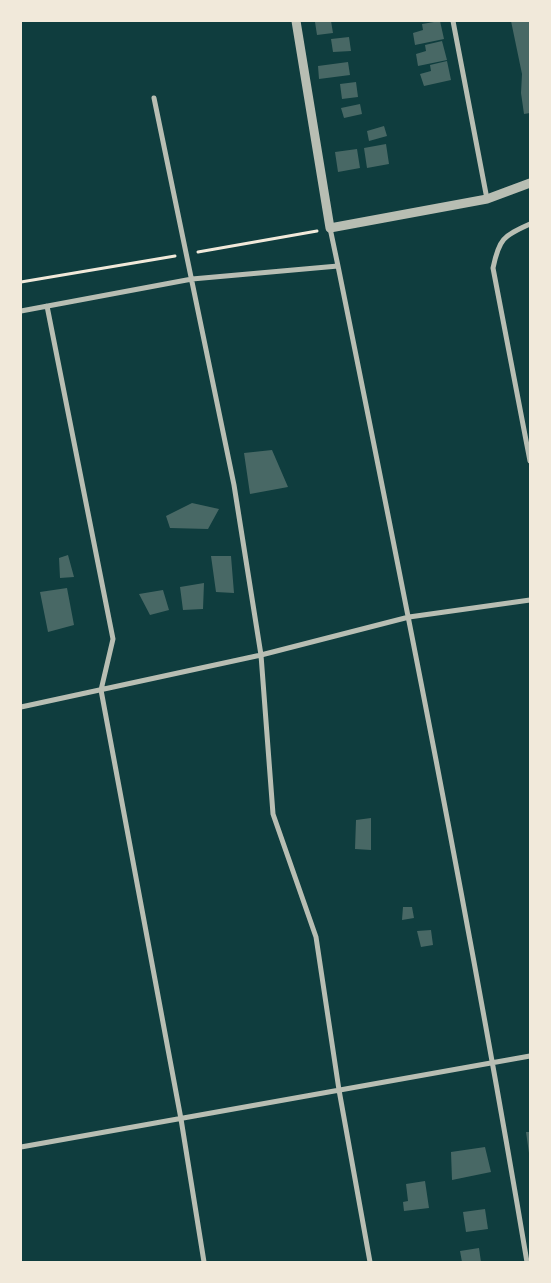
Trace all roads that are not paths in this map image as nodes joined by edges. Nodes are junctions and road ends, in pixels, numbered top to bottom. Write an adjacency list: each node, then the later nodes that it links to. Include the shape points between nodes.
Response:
1 (296, 21): 7 (street)
2 (453, 21): 5 (street)
3 (154, 98): 9 (street)
4 (530, 183): 5 (street)
5 (487, 199): 7 (street)
6 (530, 224): 12 (street, via 507,234 498,246 493,268)
7 (330, 228): 8 (street)
8 (338, 266): 9 (street); 14 (street)
9 (192, 279): 10 (street); 15 (street, via 234,485)
10 (47, 306): 11 (street); 16 (street, via 113,639)
11 (21, 311)
12 (530, 461)
13 (530, 600): 14 (street)
14 (409, 617): 15 (street); 19 (street)
15 (261, 655): 16 (street); 20 (street, via 273,814 316,937)
16 (101, 690): 17 (street); 21 (street)
17 (21, 707)
18 (530, 1056): 19 (street)
19 (494, 1062): 20 (street); 25 (street)
20 (339, 1090): 21 (street); 24 (street)
21 (181, 1119): 22 (street); 23 (street)
22 (21, 1148)
23 (204, 1262)
24 (370, 1262)
25 (527, 1262)

